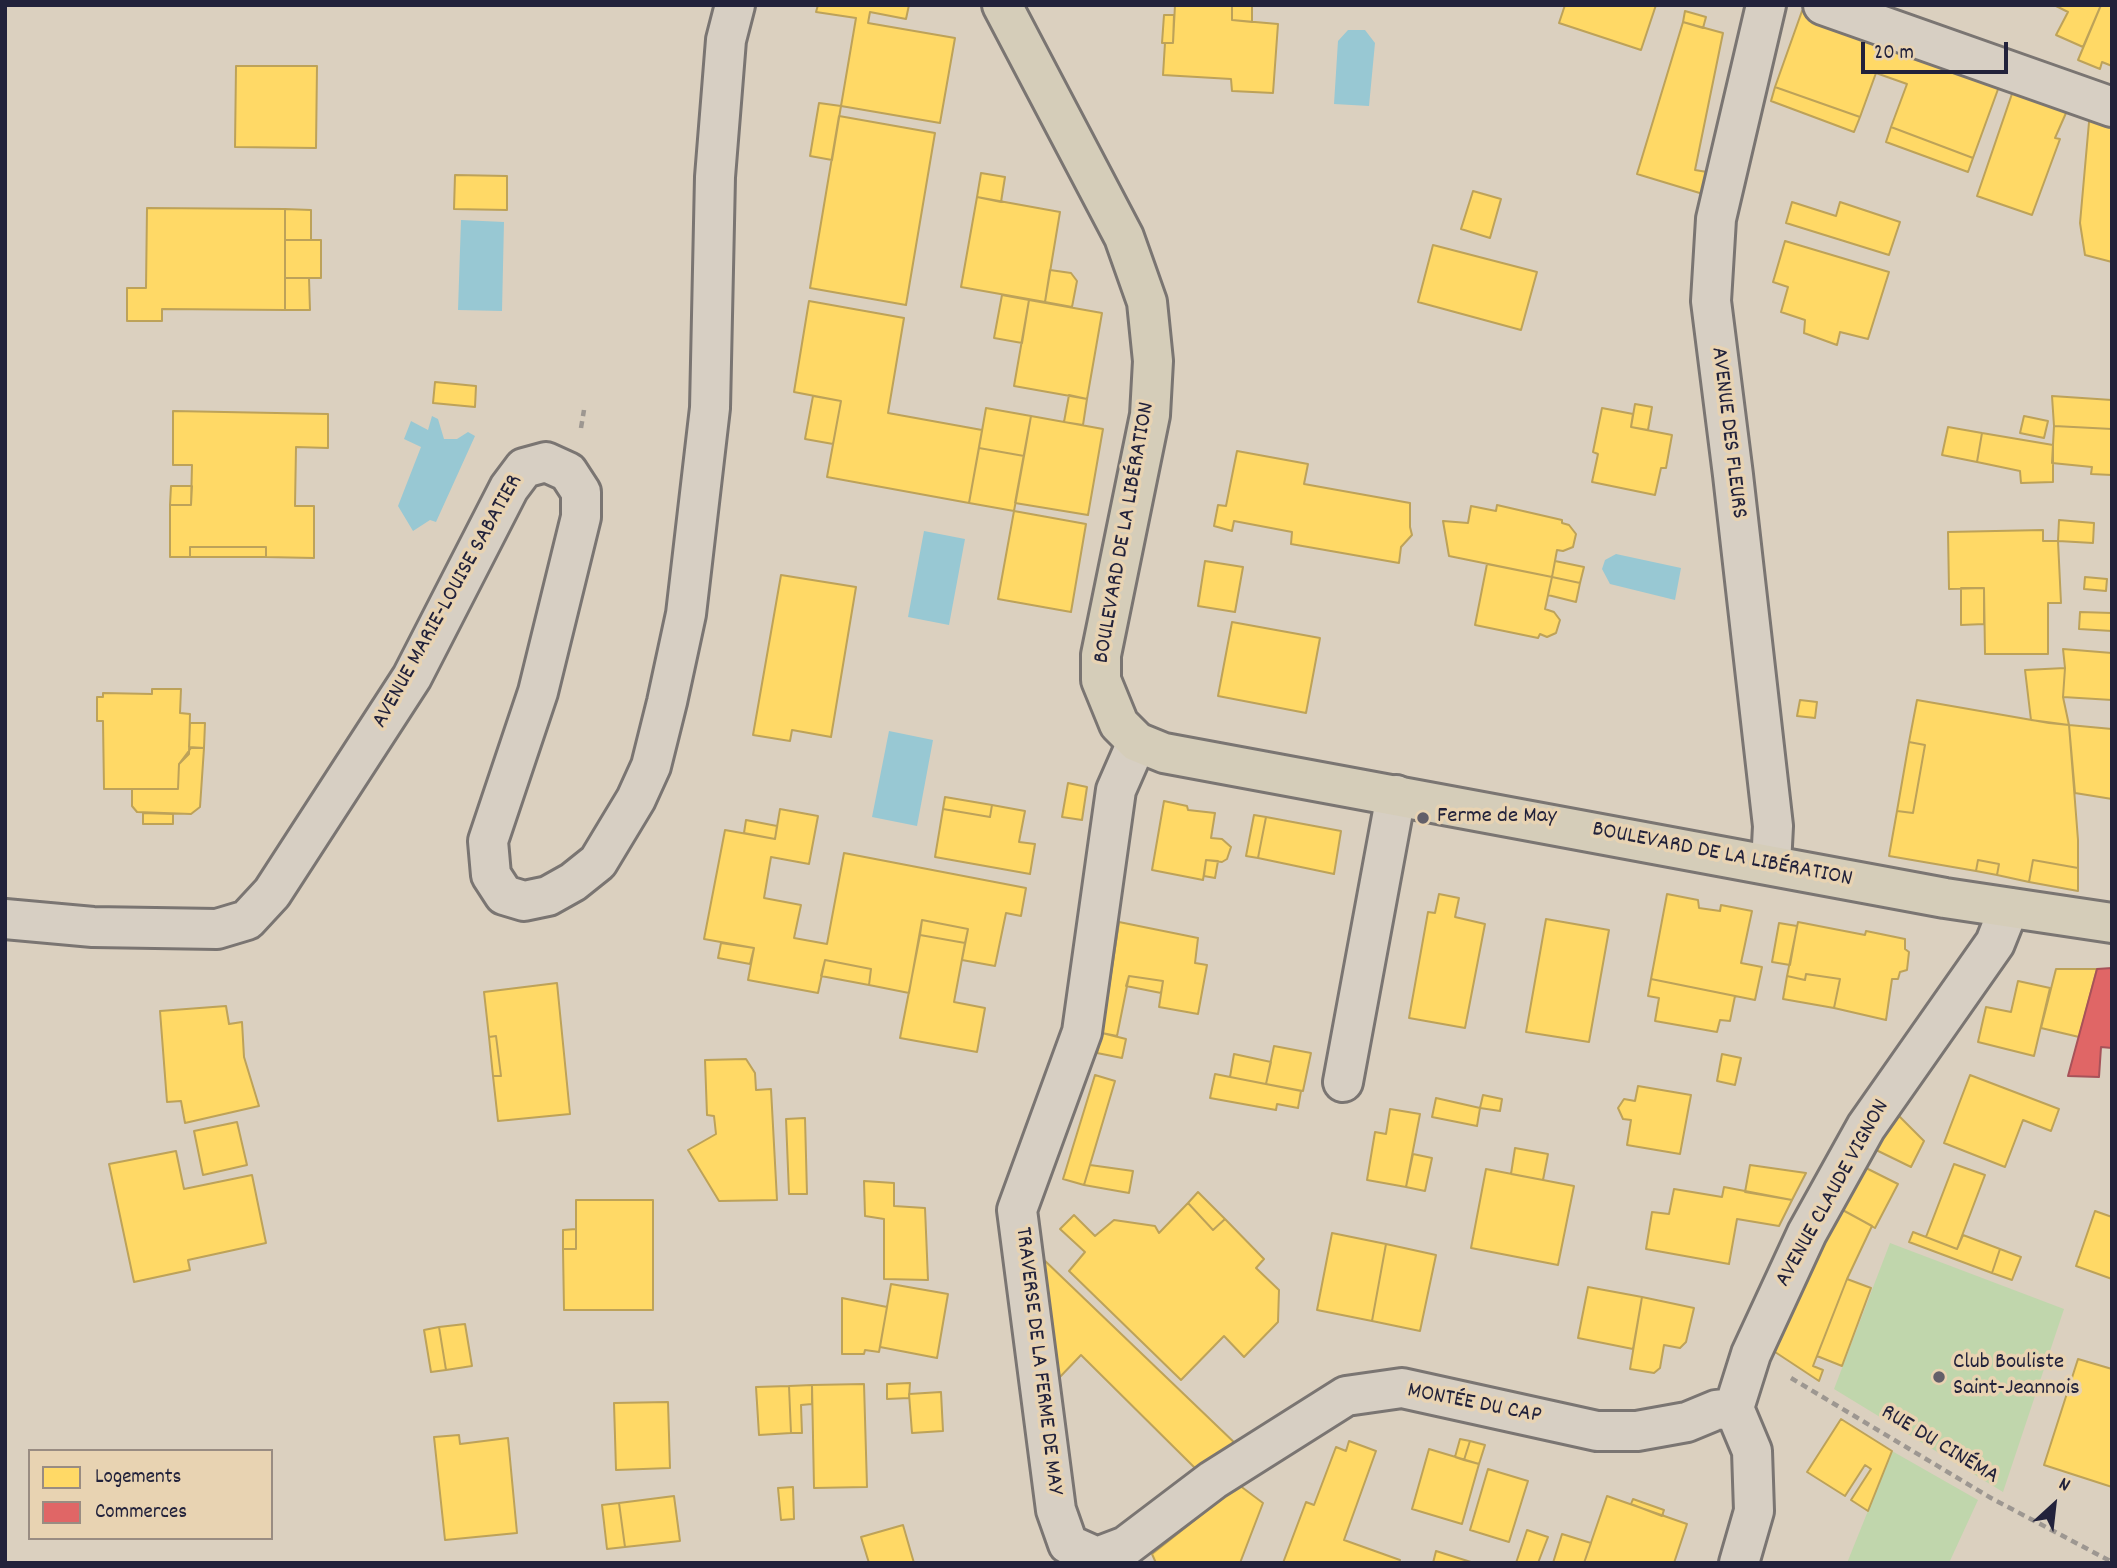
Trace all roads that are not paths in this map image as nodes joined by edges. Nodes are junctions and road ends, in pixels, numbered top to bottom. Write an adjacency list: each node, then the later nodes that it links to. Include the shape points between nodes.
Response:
1 (735, 5): 10 (street, AVENUE MARIE-LOUISE SABATIER, via 726,40 715,177 710,408 685,614 652,766 598,862 548,896 524,901 504,895 491,875 488,841 538,692 581,517 581,492 568,472 545,462 524,468 509,488 412,677 272,893 247,920 217,929 93,927)
2 (1002, 5): 6 (main road, BOULEVARD DE LA LIBÉRATION, via 1124,237 1147,302 1153,361 1150,415 1101,655 1101,680 1119,724)
3 (1766, 5): 8 (street, AVENUE DES FLEURS, via 1716,219 1711,302 1773,826)
4 (1823, 5): 5 (street)
5 (2112, 107)
6 (1137, 742): 7 (main road, BOULEVARD DE LA LIBÉRATION, via 1164,753); 14 (street, TRAVERSE DE LA FERME DE MAY, via 1116,790 1082,1032 1017,1210 1056,1510 1069,1544)
7 (1396, 795): 8 (main road, BOULEVARD DE LA LIBÉRATION); 12 (street)
8 (1771, 865): 9 (main road, BOULEVARD DE LA LIBÉRATION)
9 (2009, 908): 11 (main road); 13 (street, AVENUE CLAUDE VIGNON, via 1996,943 1866,1126 1807,1233 1751,1354)
10 (5, 919)
11 (2112, 923)
12 (1343, 1082)
13 (1734, 1408): 14 (street, MONTÉE DU CAP, via 1637,1431 1597,1431 1402,1388 1346,1396 1213,1480 1126,1546); 15 (street, via 1752,1451 1754,1499)
14 (1096, 1560)
15 (1738, 1563)

